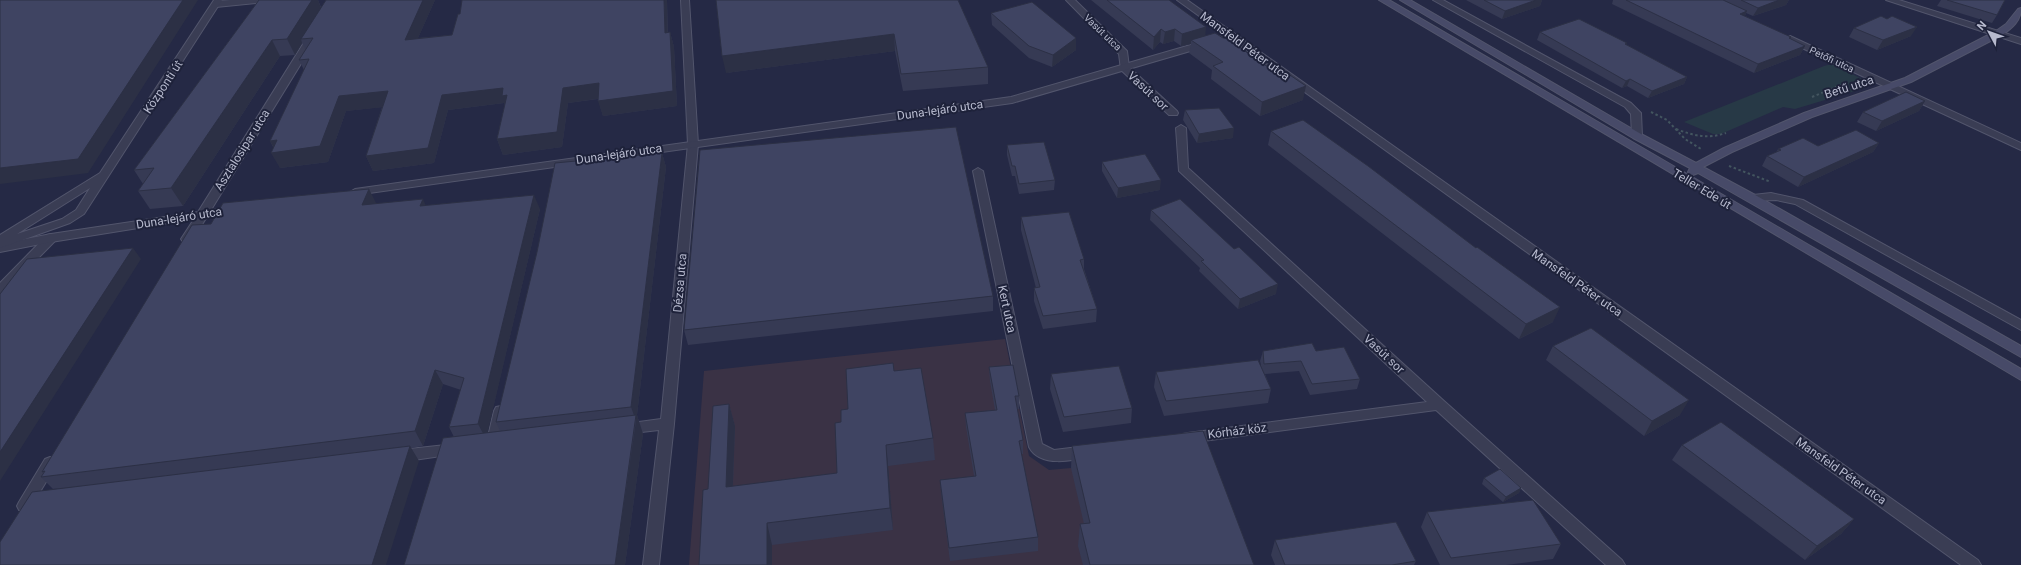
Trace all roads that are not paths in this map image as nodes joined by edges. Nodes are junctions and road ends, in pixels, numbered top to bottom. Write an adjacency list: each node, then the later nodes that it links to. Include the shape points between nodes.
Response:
1 (256, 0): 9 (street)
2 (685, 0): 21 (street, Dézsa utca)
3 (1070, 0): 16 (street, Vasút utca, via 1124,53)
4 (1181, 0): 14 (street, Mansfeld Péter utca)
5 (1383, 0): 28 (main road, Teller Ede út)
6 (1404, 0): 20 (main road, Teller Ede út)
7 (1437, 0): 20 (street, via 1628,106 1636,113)
8 (1890, 0): 13 (street)
9 (217, 2): 26 (street, Központi út)
10 (2021, 11): 13 (main road, Betű utca, via 2009,26)
11 (318, 27): 32 (street, Asztalosipar utca)
12 (1778, 33): 17 (street, Petőfi utca)
13 (1999, 33): 15 (street); 17 (main road, Betű utca)
14 (1232, 36): 16 (street, Duna-lejáró utca); 57 (street, Mansfeld Péter utca)
15 (2021, 41)
16 (1124, 68): 18 (street, Vasút sor); 21 (street, Duna-lejáró utca, via 1012,100)
17 (1891, 87): 22 (street, Petőfi utca); 24 (main road, Betű utca, via 1808,115)
18 (1173, 113)
19 (1182, 128): 43 (street, Vasút sor, via 1182,169)
20 (1637, 136): 24 (main road, Teller Ede út)
21 (693, 144): 23 (street, Duna-lejáró utca); 44 (street, Dézsa utca)
22 (2021, 147)
23 (556, 163): 27 (street); 29 (street, Duna-lejáró utca)
24 (1696, 167): 28 (main road, via 1693,178); 30 (main road, Teller Ede út)
25 (978, 171): 49 (street, Kert utca, via 1036,447 1052,456)
26 (107, 173): 34 (street, Központi út); 35 (street, Központi út, via 80,212 66,221)
27 (553, 178)
28 (1697, 186): 41 (main road, Teller Ede út)
29 (343, 194)
30 (1753, 198): 39 (street, via 1784,197 1799,202); 40 (main road, Teller Ede út)
31 (249, 208): 32 (street, Duna-lejáró utca)
32 (202, 215): 33 (street, Duna-lejáró utca); 37 (street, Asztalosipar utca)
33 (51, 238): 36 (street, Duna-lejáró utca); 38 (street)
34 (0, 239)
35 (0, 244)
36 (0, 248)
37 (181, 248)
38 (0, 290)
39 (2021, 326)
40 (2021, 352)
41 (2021, 375)
42 (504, 398): 48 (street)
43 (1439, 405): 46 (street, Kórház köz); 56 (street, Vasút sor)
44 (667, 424): 45 (street); 55 (street, Dézsa utca)
45 (611, 430)
46 (1178, 439)
47 (508, 443): 48 (street)
48 (493, 445): 51 (street)
49 (1099, 449)
50 (55, 455): 53 (street)
51 (386, 458)
52 (43, 500): 53 (street)
53 (27, 502): 54 (street)
54 (19, 514)
55 (651, 565)
56 (1617, 565)
57 (1973, 565)

